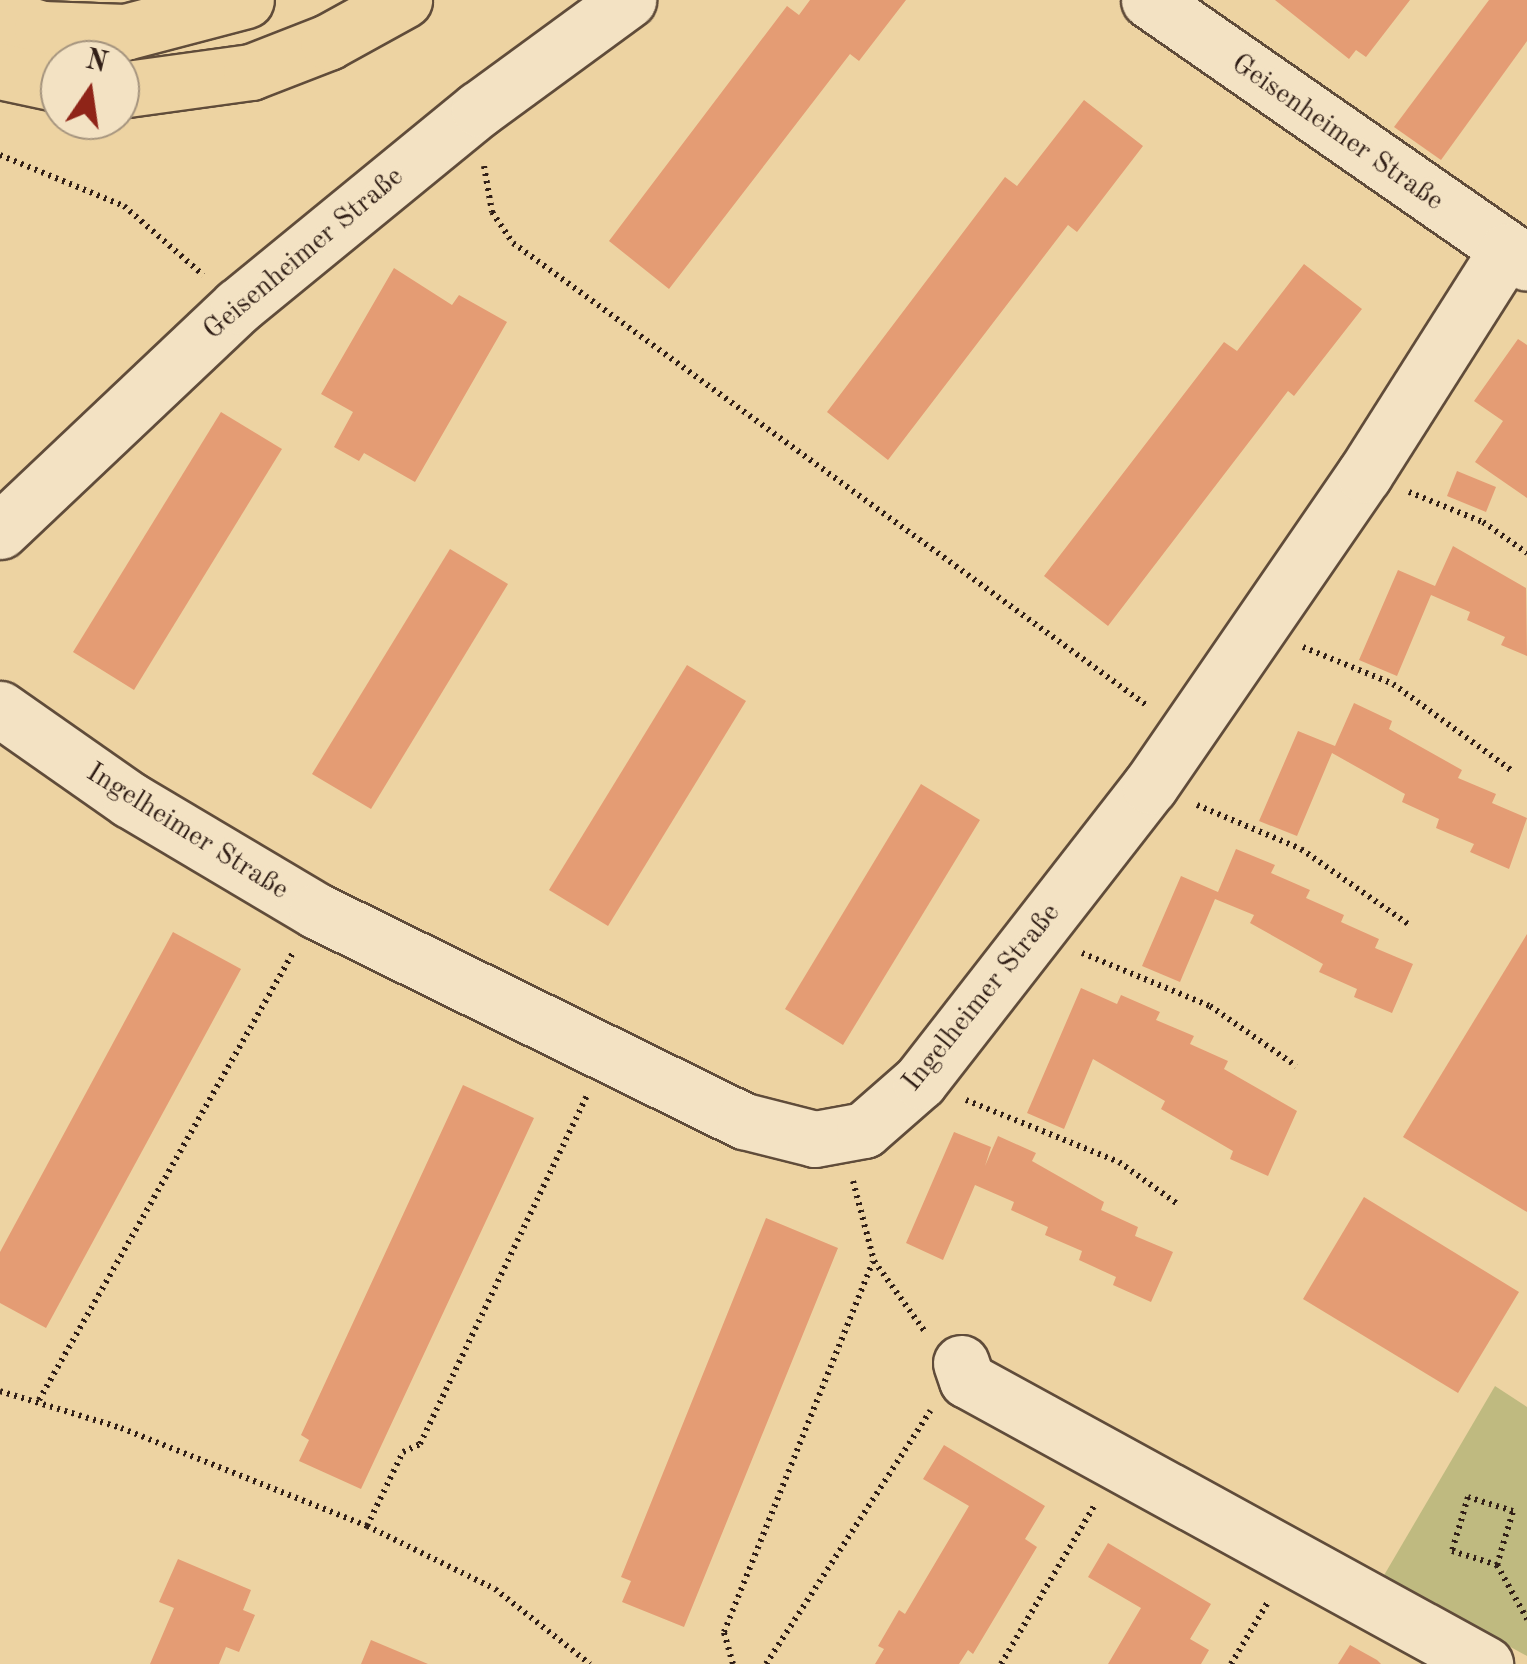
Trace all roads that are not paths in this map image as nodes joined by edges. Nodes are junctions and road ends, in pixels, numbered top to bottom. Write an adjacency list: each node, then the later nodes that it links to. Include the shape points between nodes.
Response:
1 (246, 0): 5 (highway, via 125,32 42,29)
2 (404, 0): 8 (highway, via 328,42 251,72)
3 (628, 0): 10 (street, Geisenheimer Straße, via 479,109 238,306)
4 (1149, 0): 9 (street, Geisenheimer Straße)
5 (0, 16)
6 (0, 71): 7 (highway)
7 (40, 80)
8 (140, 87)
9 (1516, 257): 11 (street, Ingelheimer Straße, via 1150,786 920,1081 864,1130 844,1136 789,1136 744,1121 317,911 130,800)
10 (0, 531)
11 (0, 710)
12 (961, 1363): 13 (street, via 967,1380)
13 (1485, 1664)

